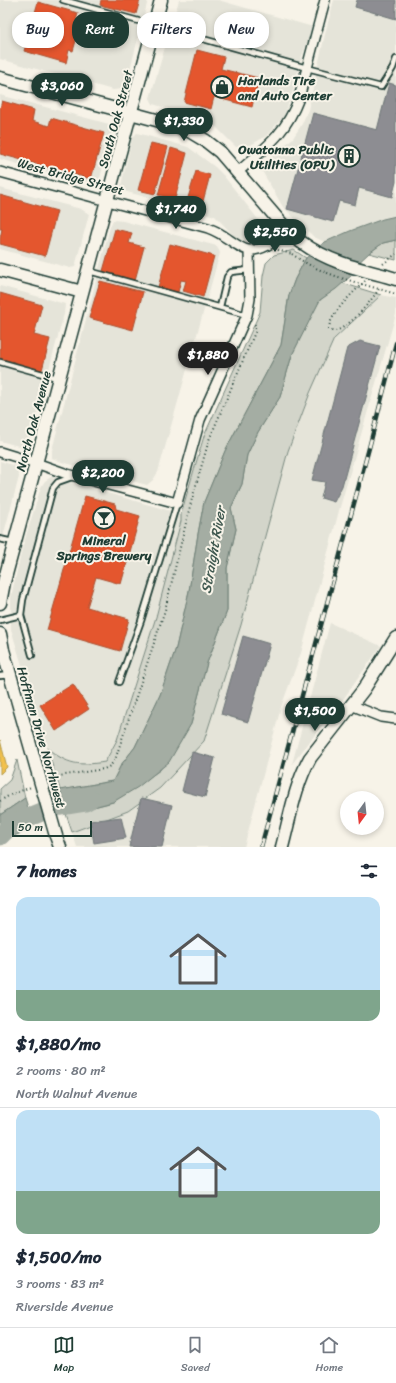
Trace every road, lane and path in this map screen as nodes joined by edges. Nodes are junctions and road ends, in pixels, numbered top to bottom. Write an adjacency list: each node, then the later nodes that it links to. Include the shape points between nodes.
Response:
1 (63, 0): 5 (lane)
2 (161, 0): 4 (main road, South Oak Street)
3 (325, 0): 9 (street)
4 (158, 12)
5 (137, 21)
6 (206, 40): 9 (lane)
7 (149, 48): 11 (main road, South Oak Street)
8 (396, 59): 9 (lane, via 381,87)
9 (307, 68): 13 (street, via 293,114 285,128)
10 (0, 78): 11 (main road)
11 (131, 113): 13 (main road, via 191,132 220,152); 14 (main road, South Oak Street)
12 (0, 172): 14 (street, West Bridge Street)
13 (238, 172): 15 (main road)
14 (108, 200): 16 (street, West Bridge Street, via 208,228); 21 (main road, South Oak Street)
15 (287, 230): 16 (street, via 264,247); 22 (main road, bridge, via 329,259)
16 (249, 250): 20 (street)
17 (292, 254): 24 (path, bridge, via 320,271)
18 (396, 254): 22 (path, via 389,258)
19 (0, 270): 25 (main road)
20 (249, 270): 27 (lane, via 231,272 227,277); 28 (street, via 250,299)
21 (88, 271): 25 (main road, South Oak Street); 27 (lane)
22 (387, 275)
23 (368, 278): 24 (path, via 347,298 331,320 329,329 335,331 351,321 373,299)
24 (379, 289): 26 (path)
25 (82, 292): 30 (main road, North Oak Avenue)
26 (396, 294)
27 (220, 307): 28 (lane)
28 (247, 315): 34 (street, via 200,420)
29 (0, 362): 30 (lane)
30 (59, 378): 32 (main road, North Oak Avenue)
31 (0, 452): 32 (street)
32 (36, 462): 33 (street); 36 (main road, North Oak Avenue)
33 (75, 476): 34 (street); 38 (lane, via 58,482 53,488)
34 (177, 503): 44 (lane, via 141,621)
35 (0, 539): 36 (lane)
36 (15, 543): 37 (main road, North Oak Avenue)
37 (0, 603)
38 (21, 615): 39 (lane); 42 (lane)
39 (0, 620)
40 (0, 634): 43 (main road, Hoffman Drive Northwest)
41 (396, 638): 45 (main road)
42 (32, 655)
43 (5, 675): 47 (main road, Hoffman Drive Northwest, bridge)
44 (119, 682)
45 (351, 705): 46 (street, via 381,717); 48 (main road, via 305,768 297,788)
46 (396, 719)
47 (58, 841)
48 (282, 847)

